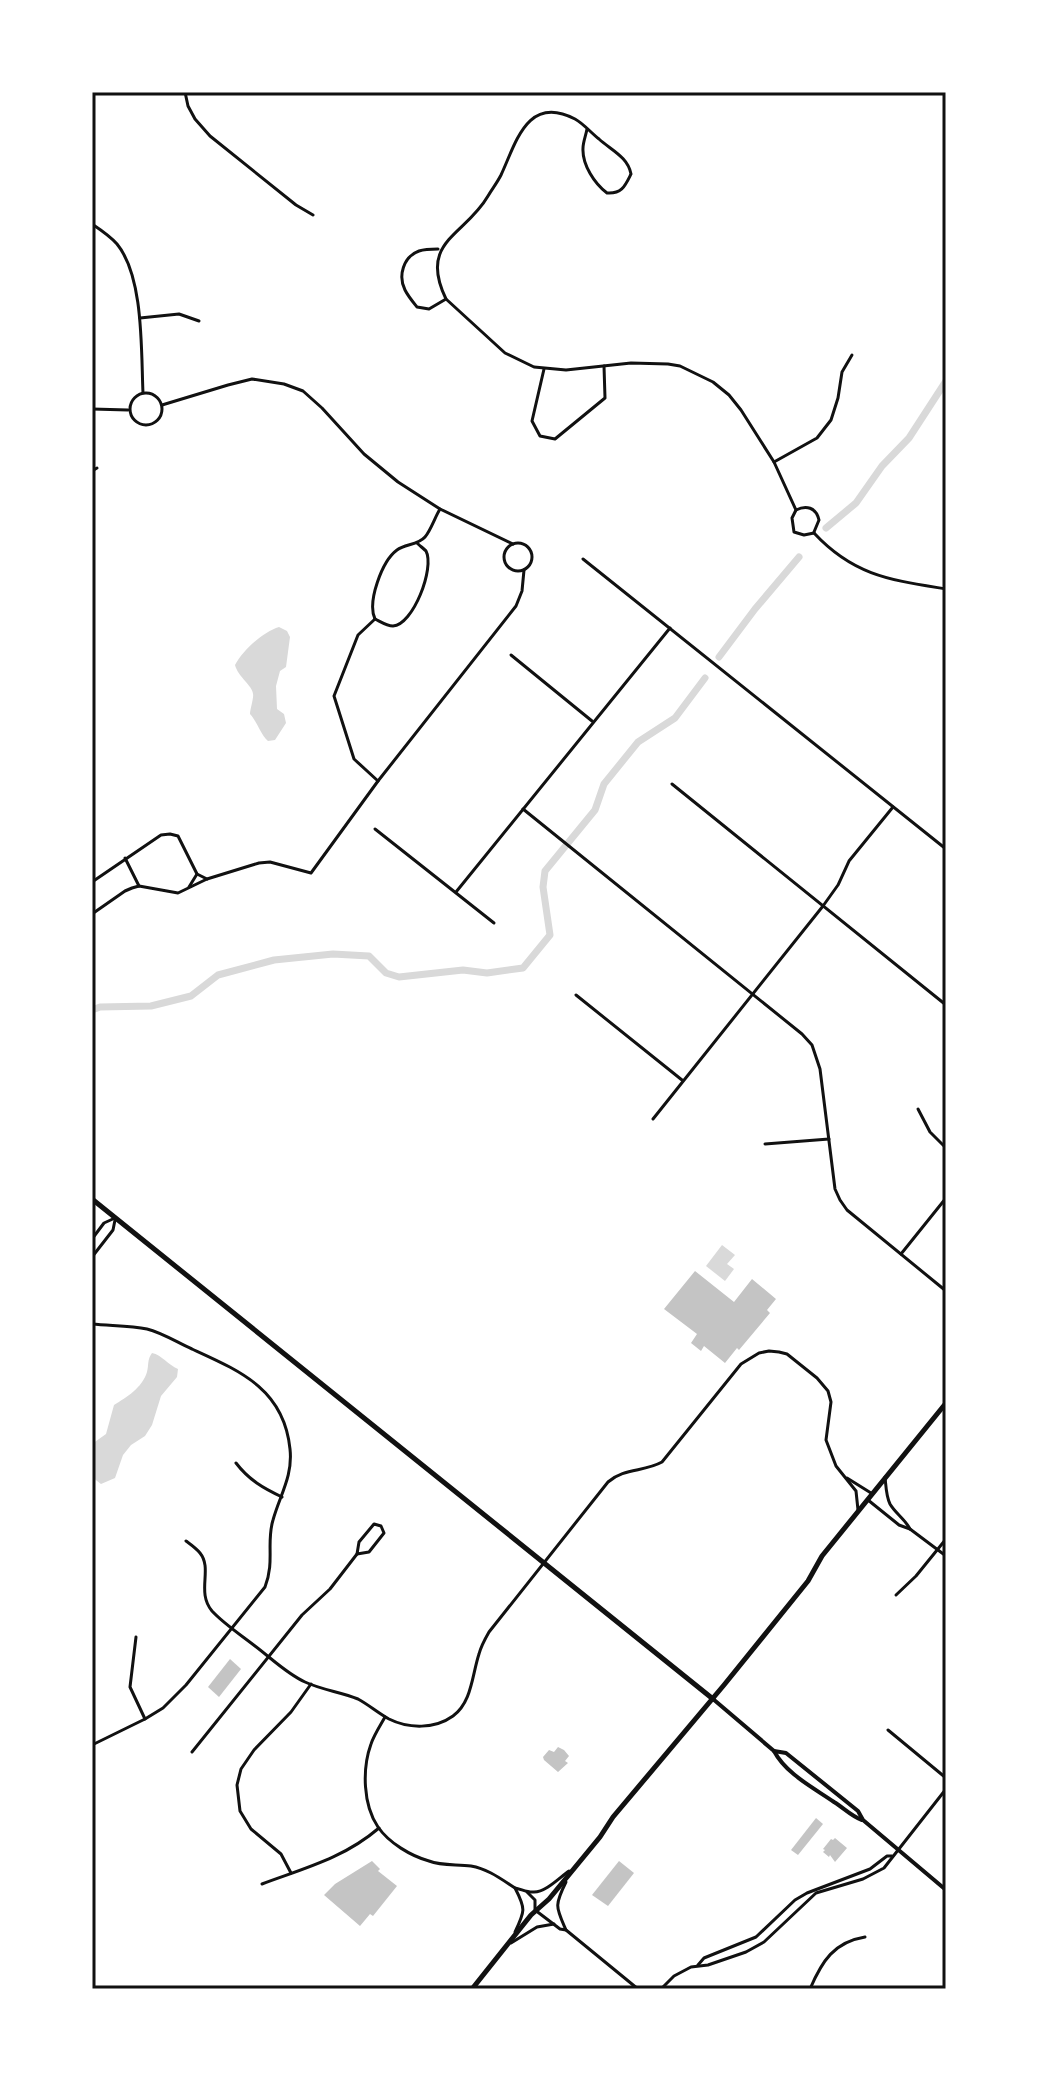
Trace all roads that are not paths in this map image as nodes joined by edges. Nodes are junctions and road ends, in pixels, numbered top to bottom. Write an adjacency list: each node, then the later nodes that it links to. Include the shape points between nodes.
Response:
1 (185, 92): 3 (street, via 195,119 210,136)
2 (587, 129): 2 (street, via 630,167 620,191 607,193 597,186 584,160); 5 (street, via 558,113 531,120 483,205)
3 (313, 215)
4 (92, 224): 7 (street, via 118,245 133,277)
5 (440, 249): 6 (street, via 437,265); 6 (street, via 412,255 402,275 404,289 417,307 429,309)
6 (446, 299): 11 (street, via 505,353)
7 (140, 318): 8 (street, via 179,314); 12 (street)
8 (199, 321)
9 (852, 355): 16 (street, via 842,372 831,420 817,438)
10 (604, 366): 11 (street); 11 (street, via 605,398 555,439 540,436 532,421); 16 (street, via 668,364 698,373 735,402)
11 (544, 369)
12 (143, 393): 13 (street); 15 (street, via 134,398)
13 (162, 405): 15 (street, via 158,420 145,425 135,421); 17 (street, via 252,379 303,391 364,454)
14 (92, 409): 15 (street)
15 (130, 410)
16 (774, 462): 18 (street)
17 (440, 509): 20 (street); 22 (street)
18 (796, 510): 19 (street, via 794,532); 19 (street, via 809,507 816,513)
19 (814, 533): 26 (street, via 864,571)
20 (425, 537): 21 (street); 23 (street)
21 (417, 543): 23 (street); 27 (street, via 393,553 383,569 375,592)
22 (513, 544): 25 (street, via 506,550 506,562 513,570); 25 (street, via 523,543 532,552)
23 (426, 551): 27 (street, via 425,584 405,620 390,627)
24 (583, 559): 28 (street)
25 (524, 570): 31 (street, via 516,606)
26 (946, 589)
27 (375, 619): 31 (street, via 358,635 334,696 354,759)
28 (670, 628): 30 (street); 33 (street)
29 (511, 655): 30 (street)
30 (593, 722): 34 (street)
31 (378, 781): 39 (street, via 311,873 270,862)
32 (672, 784): 44 (street)
33 (893, 807): 36 (street); 44 (street, via 849,861)
34 (523, 809): 43 (street); 47 (street)
35 (375, 829): 43 (street)
36 (946, 849)
37 (125, 858): 38 (street, via 161,835 173,834 181,839); 40 (street); 41 (street)
38 (197, 874): 39 (street); 42 (street)
39 (207, 879): 42 (street)
40 (92, 882)
41 (139, 886): 42 (street); 45 (street)
42 (183, 892)
43 (456, 892): 46 (street)
44 (823, 906): 47 (street); 49 (street)
45 (92, 914)
46 (494, 923)
47 (753, 993): 50 (street); 53 (street, via 812,1045)
48 (576, 995): 50 (street)
49 (946, 1005)
50 (682, 1081): 52 (street)
51 (918, 1109): 55 (street)
52 (653, 1119)
53 (829, 1139): 54 (street); 60 (street, via 840,1200)
54 (765, 1144)
55 (946, 1148)
56 (946, 1198): 60 (street)
57 (92, 1199): 58 (main road)
58 (116, 1218): 59 (street, via 104,1223); 61 (street); 78 (main road)
59 (92, 1239)
60 (901, 1254): 62 (street)
61 (92, 1257)
62 (946, 1291)
63 (92, 1324): 69 (street, via 150,1330 242,1372 269,1396 280,1413 290,1450)
64 (946, 1403): 67 (main road)
65 (236, 1463): 69 (street, via 251,1480)
66 (844, 1476): 68 (street); 71 (street, via 856,1491); 78 (street, via 826,1440 828,1391 787,1354 759,1353 741,1364 662,1462 625,1471 608,1482)
67 (885, 1477): 68 (main road); 72 (street, via 890,1505)
68 (872, 1494): 70 (main road)
69 (282, 1497): 80 (street, via 270,1534 270,1574)
70 (867, 1500): 71 (main road); 72 (street)
71 (858, 1511): 84 (main road)
72 (910, 1529): 75 (street)
73 (946, 1539): 75 (street)
74 (186, 1541): 80 (street, via 205,1564 206,1601)
75 (937, 1550): 77 (street); 79 (street)
76 (357, 1554): 76 (street, via 369,1552 384,1533 381,1526 369,1529); 82 (street)
77 (946, 1556)
78 (542, 1563): 84 (main road); 85 (street, via 489,1632 459,1711 429,1726)
79 (896, 1595)
80 (232, 1628): 82 (street); 86 (street, via 179,1693)
81 (136, 1637): 86 (street, via 130,1687)
82 (268, 1656): 83 (street); 90 (street)
83 (311, 1684): 85 (street, via 354,1697); 98 (street, via 254,1750 237,1785 240,1811 251,1829 281,1854)
84 (713, 1699): 89 (main road); 97 (main road)
85 (385, 1717): 94 (street, via 371,1742 365,1773)
86 (145, 1719): 88 (street)
87 (888, 1730): 91 (street)
88 (92, 1745)
89 (774, 1751): 93 (main road, via 817,1791); 93 (main road, via 786,1753)
90 (192, 1752)
91 (946, 1778)
92 (946, 1789): 95 (street)
93 (863, 1820): 95 (main road)
94 (379, 1828): 98 (street, via 343,1853); 100 (street, via 424,1860 488,1871)
95 (898, 1849): 96 (street); 101 (main road)
96 (892, 1856): 108 (street, via 807,1893 756,1937); 108 (street, via 874,1874 816,1893 754,1948)
97 (573, 1869): 102 (street, via 540,1891); 103 (main road); 105 (street, via 557,1905)
98 (291, 1873): 99 (street)
99 (262, 1884)
100 (515, 1888): 102 (street); 107 (street, via 524,1907)
101 (946, 1890)
102 (527, 1891): 103 (street)
103 (535, 1910): 104 (street); 107 (main road)
104 (554, 1924): 105 (street); 107 (street, via 537,1927)
105 (566, 1930): 110 (street)
106 (865, 1937): 112 (street, via 840,1945 827,1957)
107 (508, 1945): 109 (main road)
108 (698, 1965): 111 (street)
109 (472, 1989)
110 (638, 1989)
111 (661, 1989)
112 (810, 1989)

